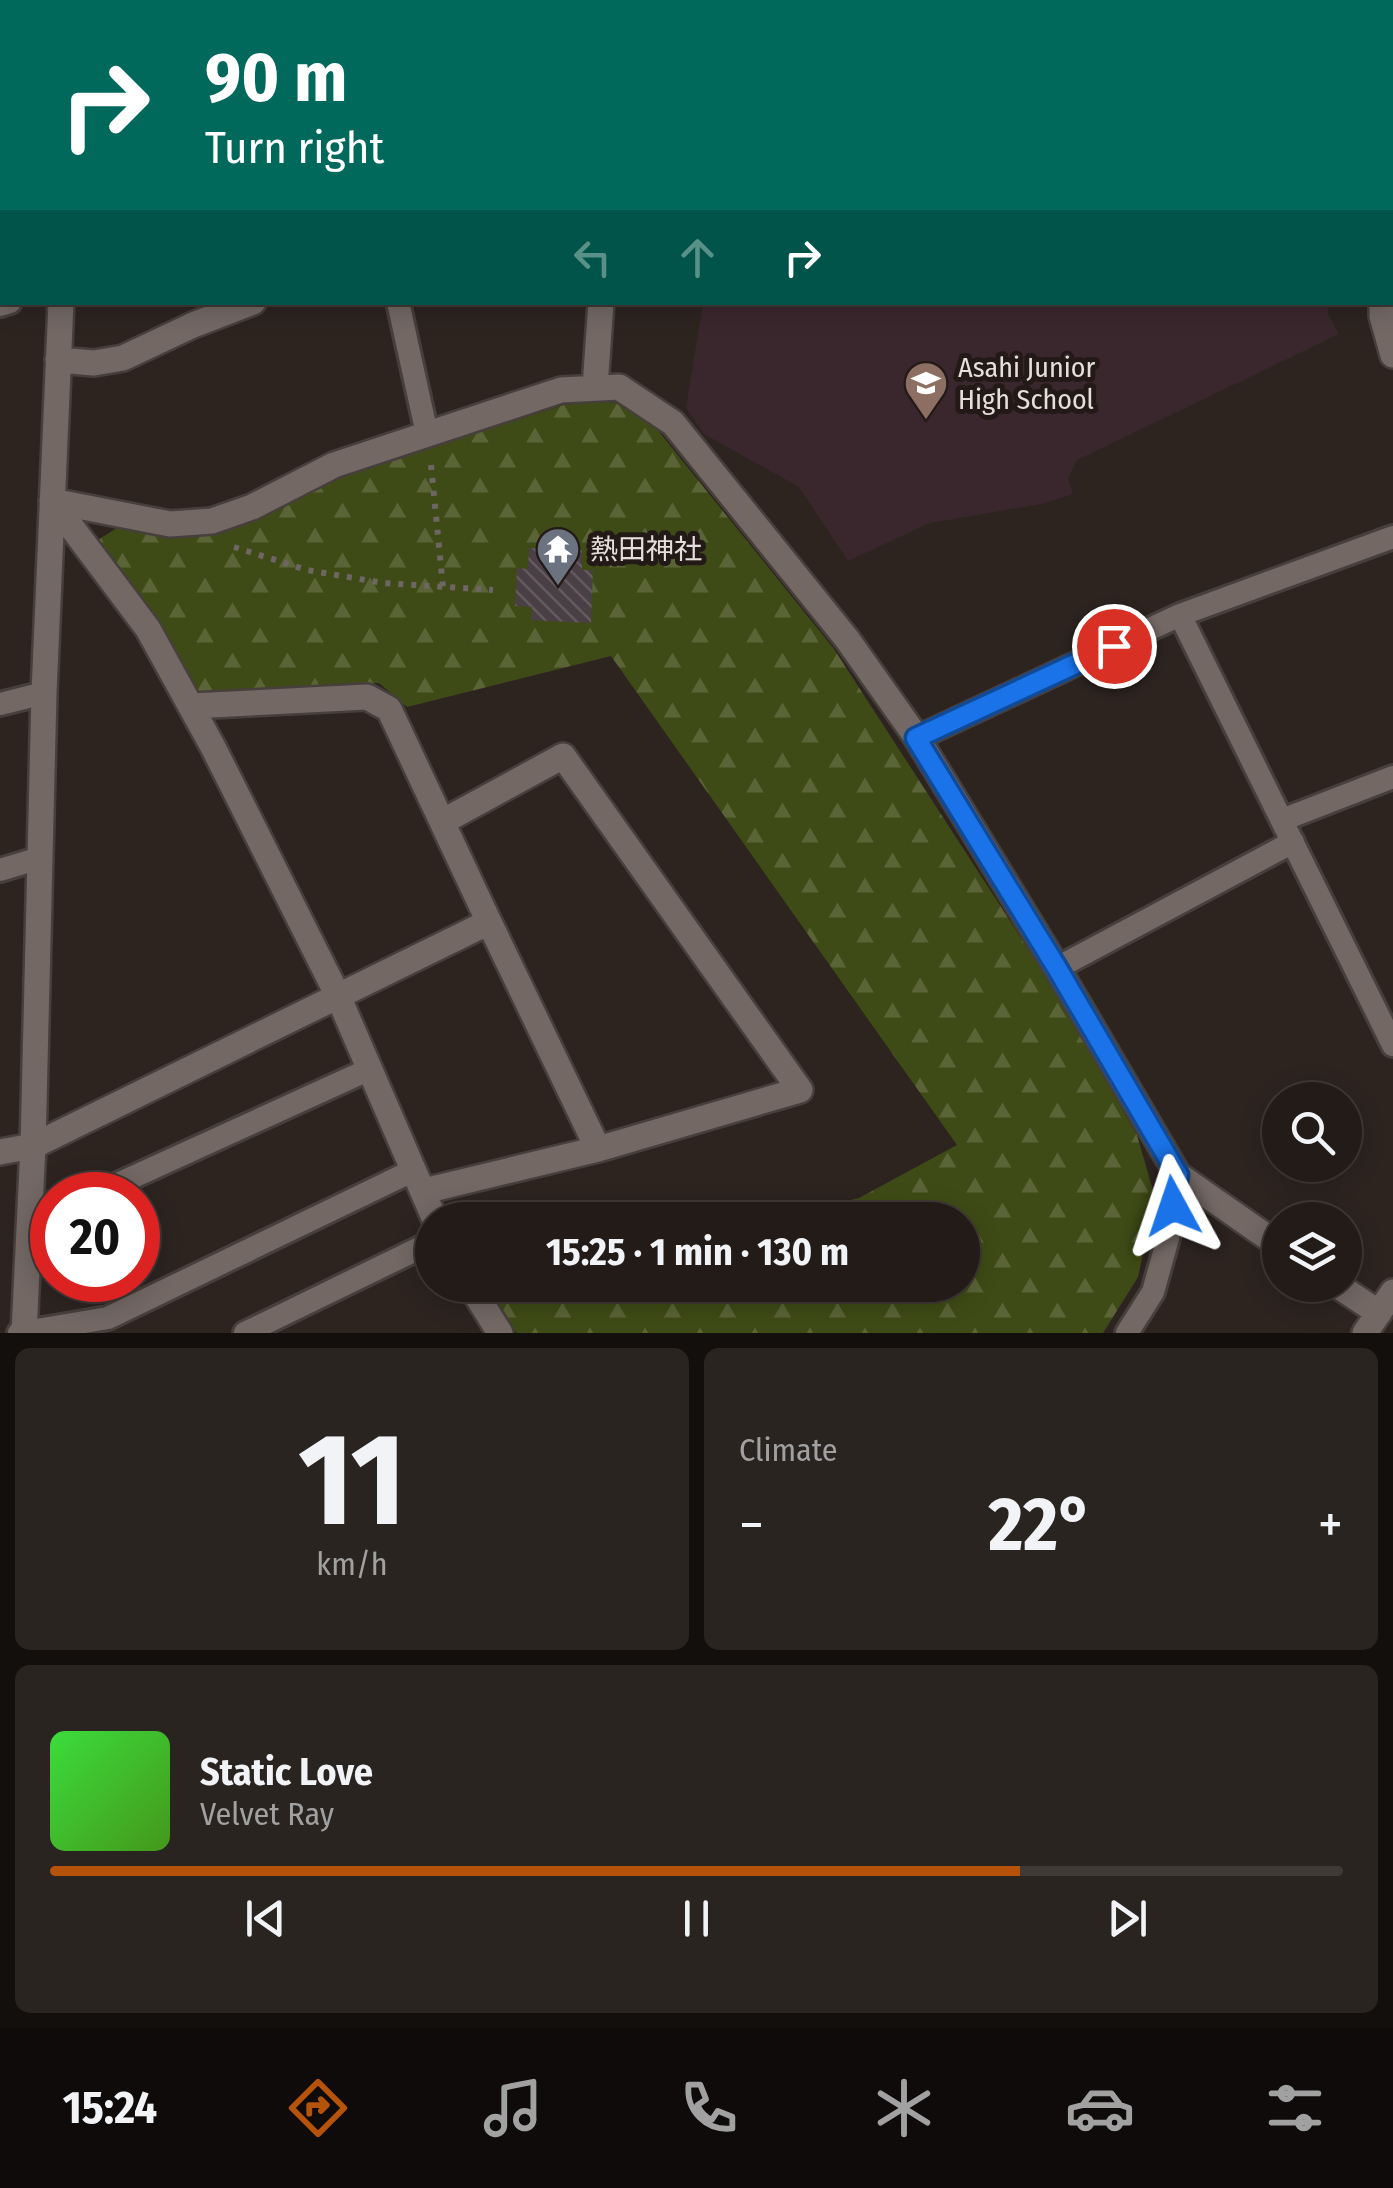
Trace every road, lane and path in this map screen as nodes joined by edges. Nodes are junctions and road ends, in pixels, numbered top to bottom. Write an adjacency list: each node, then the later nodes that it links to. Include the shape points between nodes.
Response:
1 (61, 305): 7 (street)
2 (245, 305): 7 (street, via 123,358 94,364)
3 (399, 305): 9 (lane)
4 (601, 305): 8 (street)
5 (1382, 305): 6 (street)
6 (1393, 355)
7 (58, 360): 10 (street)
8 (595, 387): 9 (street, via 561,390); 19 (street, via 619,387 672,423 846,638)
9 (427, 434): 10 (street, via 334,465 212,520 170,524); 13 (path)
10 (52, 501): 16 (street); 18 (street, via 148,630)
11 (1393, 537): 15 (lane)
12 (224, 544): 13 (path, via 307,570)
13 (443, 587): 14 (path)
14 (493, 590)
15 (1180, 615): 19 (lane); 21 (lane)
16 (44, 693): 17 (lane); 24 (street)
17 (0, 704)
18 (190, 706): 22 (street, via 366,697 389,709); 28 (street)
19 (916, 738): 27 (street)
20 (1393, 777): 21 (lane)
21 (1282, 820): 23 (lane)
22 (442, 822): 26 (street); 32 (street, via 563,756 800,1090)
23 (1292, 842): 27 (lane); 29 (lane)
24 (40, 858): 25 (lane); 31 (street)
25 (0, 870)
26 (489, 922): 28 (street); 32 (street)
27 (1057, 968): 35 (street)
28 (338, 996): 30 (street); 31 (street)
29 (1393, 1044)
30 (370, 1069): 34 (lane); 36 (street)
31 (34, 1146): 33 (street); 42 (street)
32 (598, 1149): 36 (street)
33 (0, 1152)
34 (144, 1172)
35 (1178, 1175): 38 (street); 44 (lane, via 1153,1292)
36 (419, 1181): 37 (street); 42 (lane, via 108,1318)
37 (428, 1202)
38 (1262, 1233)
39 (415, 1250): 43 (lane)
40 (478, 1302): 41 (street)
41 (490, 1330)
42 (22, 1333)
43 (245, 1333)
44 (1127, 1333)

